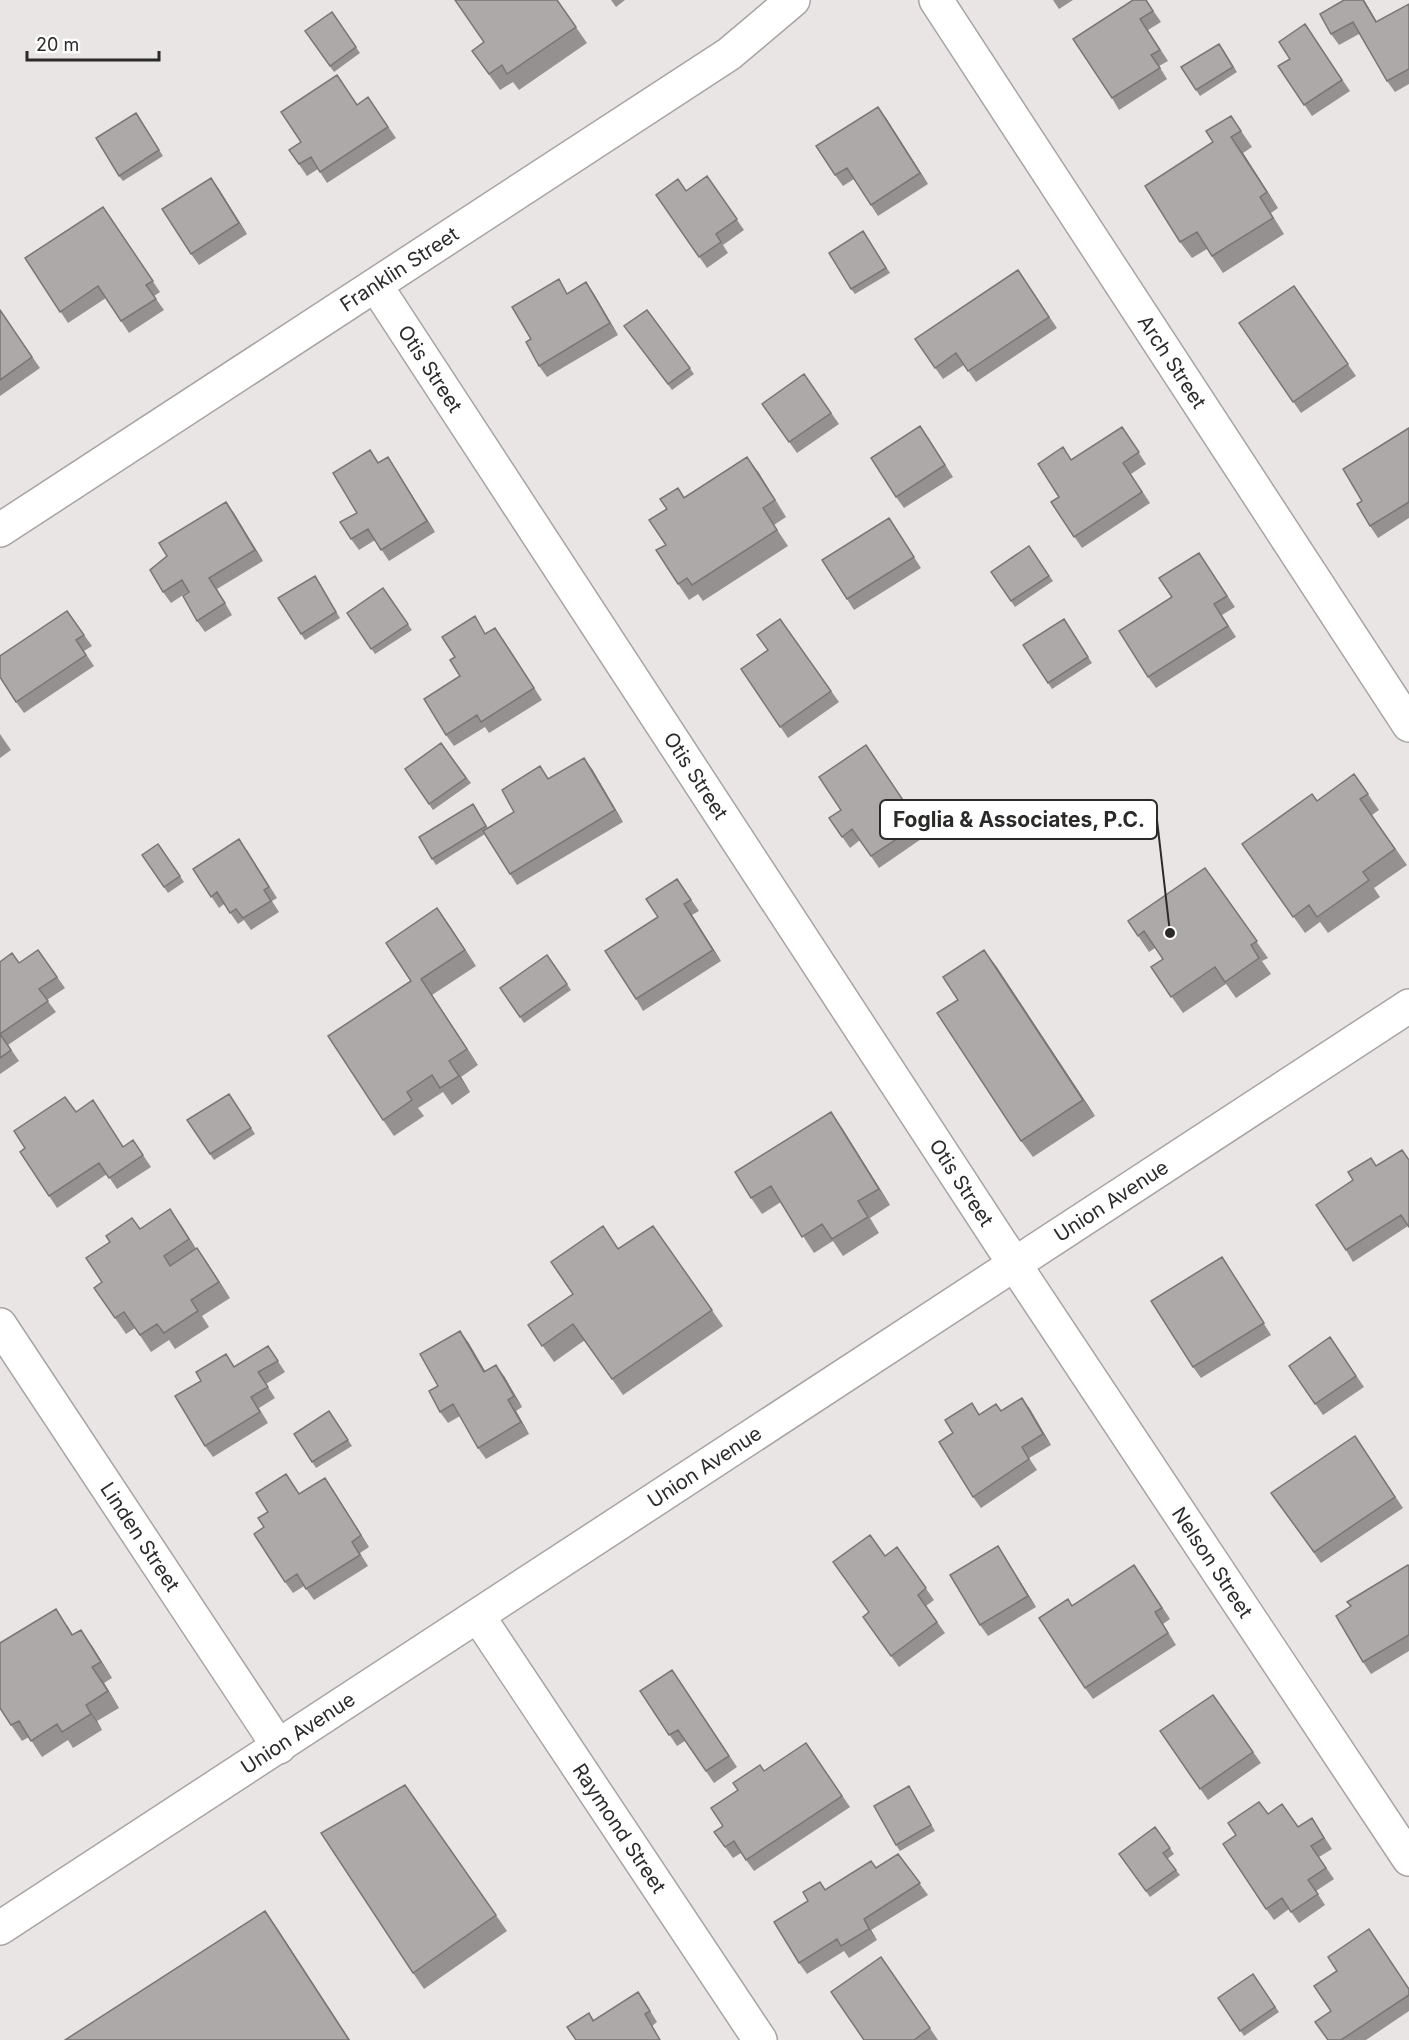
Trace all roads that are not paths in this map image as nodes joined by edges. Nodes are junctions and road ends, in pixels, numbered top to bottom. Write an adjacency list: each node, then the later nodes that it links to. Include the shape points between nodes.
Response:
1 (793, 0): 3 (street, Franklin Street, via 729,54)
2 (936, 0): 5 (street, Arch Street)
3 (376, 286): 4 (street, Franklin Street); 7 (street, Otis Street)
4 (0, 530)
5 (1409, 725)
6 (1409, 1006): 7 (street, Union Avenue)
7 (1015, 1265): 9 (street, Union Avenue); 11 (street, Nelson Street)
8 (0, 1325): 10 (street, Linden Street)
9 (478, 1616): 10 (street, Union Avenue); 13 (street, Raymond Street)
10 (279, 1747): 12 (street, Union Avenue)
11 (1409, 1859)
12 (0, 1928)
13 (760, 2040)

